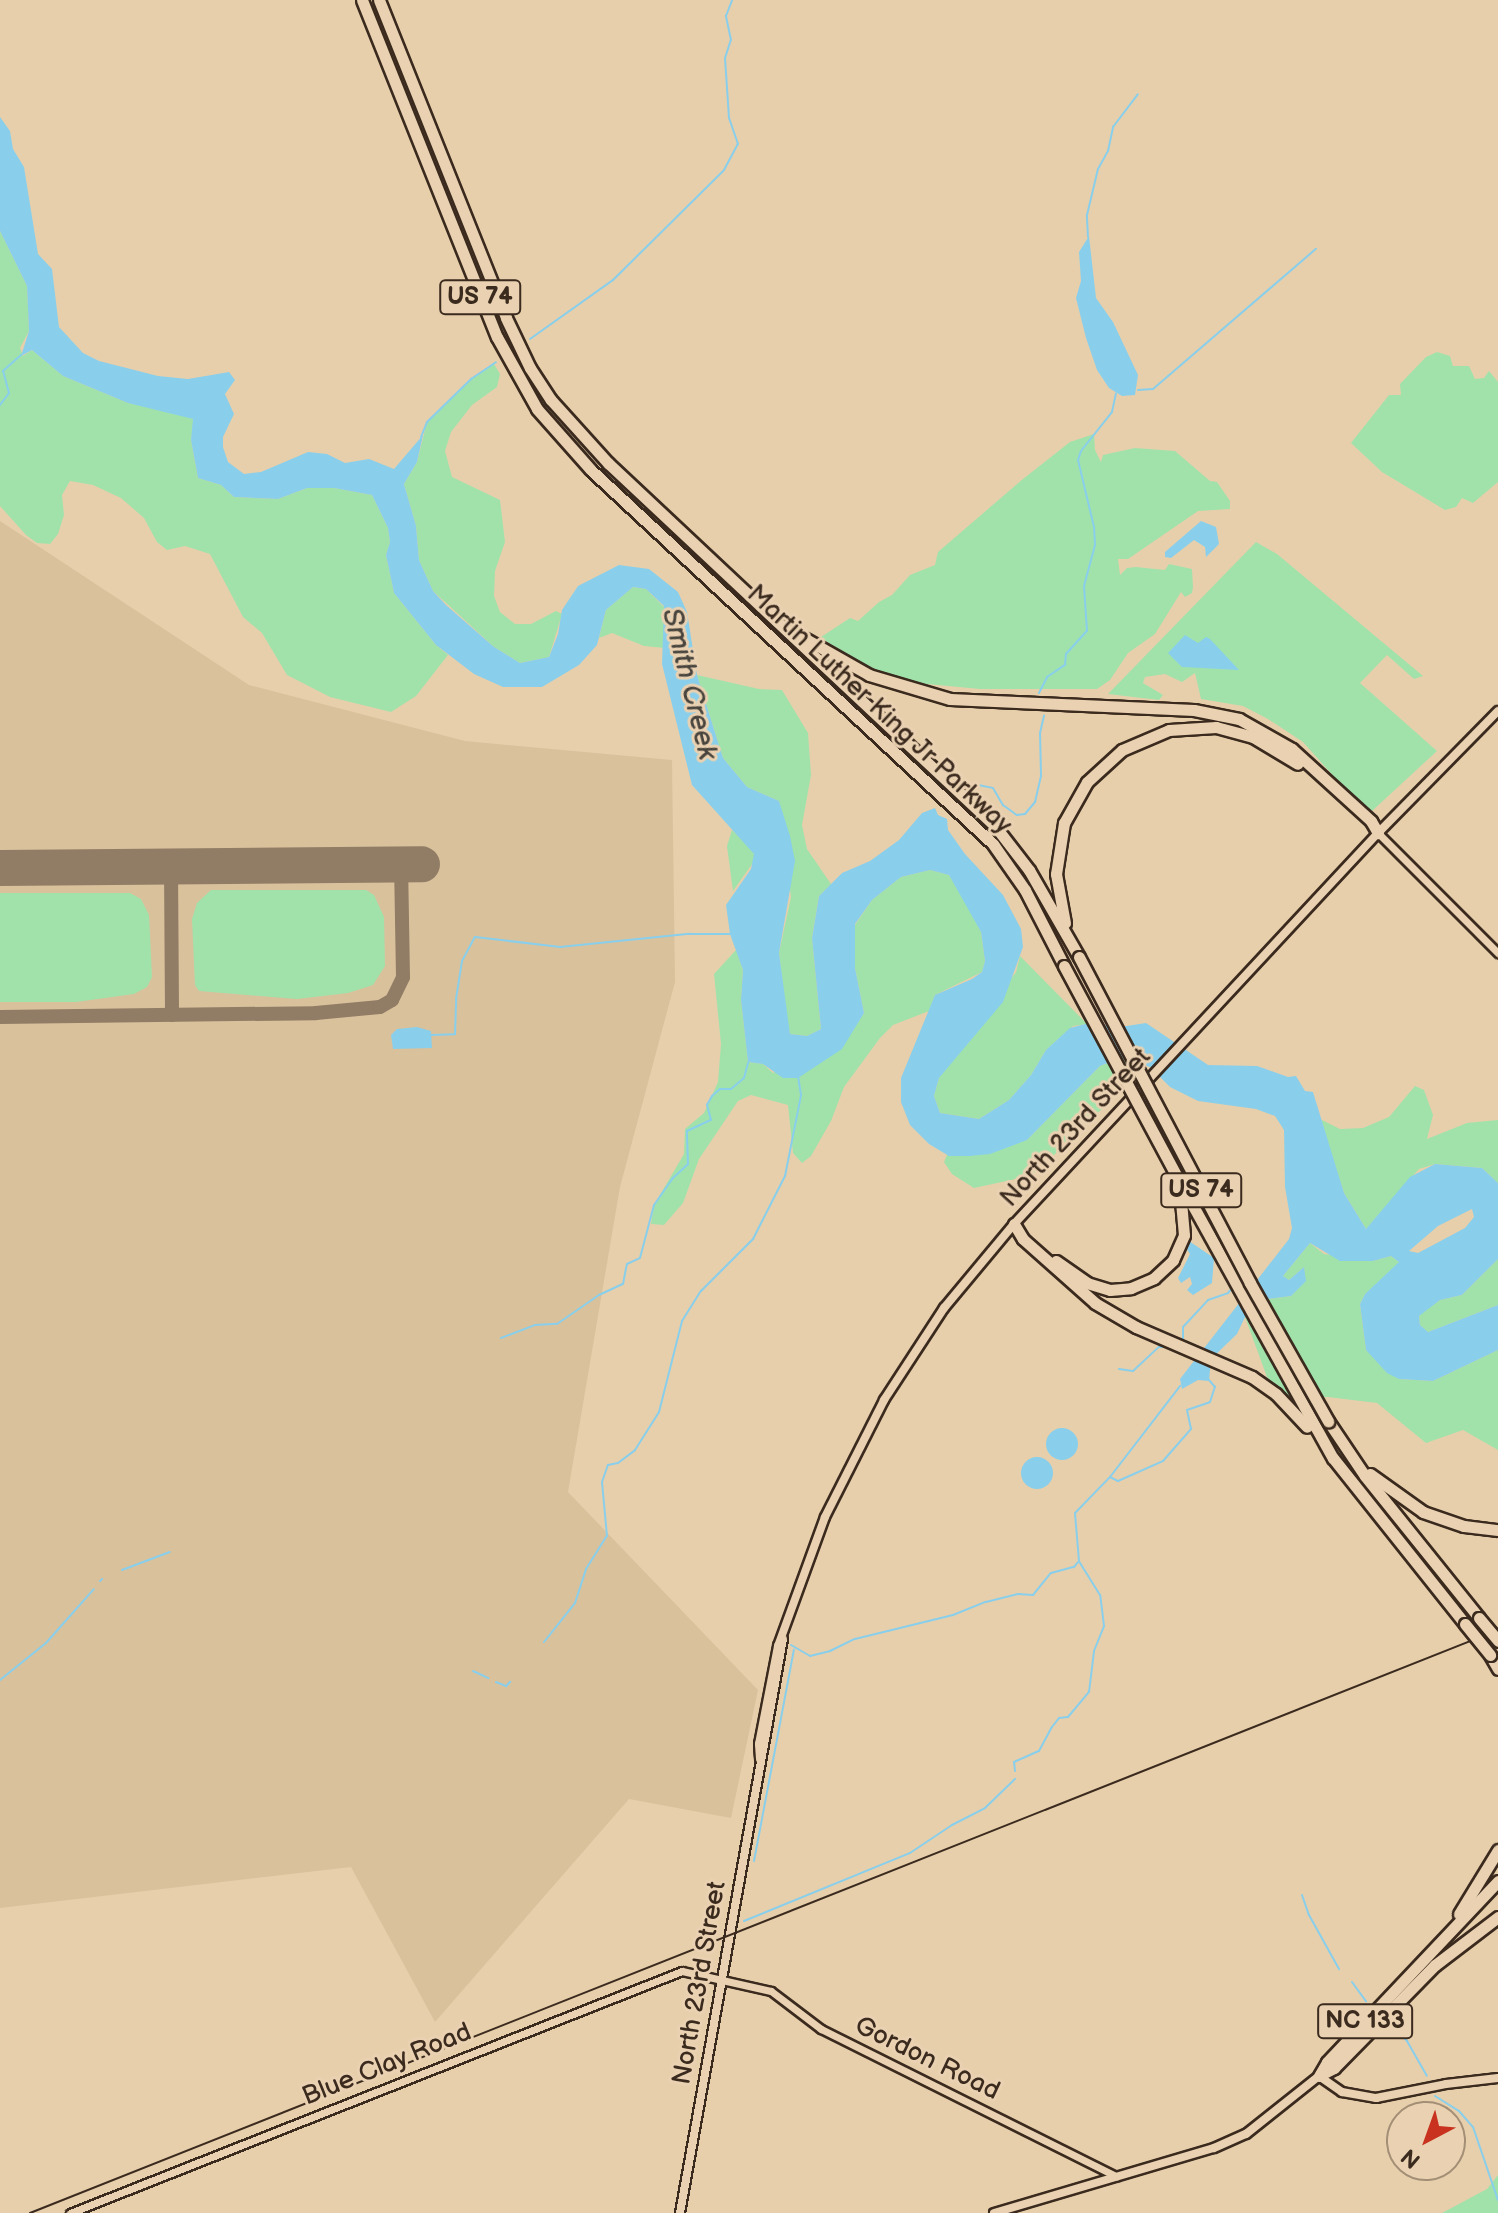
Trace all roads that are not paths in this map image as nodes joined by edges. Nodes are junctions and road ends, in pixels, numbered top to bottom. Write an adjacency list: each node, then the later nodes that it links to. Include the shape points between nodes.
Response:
1 (362, 0): 8 (highway, Martin Luther King Jr Parkway / US 74, bridge, via 489,319 537,409 591,470 993,844 1025,890)
2 (379, 0): 3 (highway, Martin Luther King Jr Parkway / US 74, via 506,318 539,383 593,449)
3 (769, 613): 5 (highway, via 850,667 927,694 979,702 1194,710 1239,719 1292,749); 7 (highway, Martin Luther King Jr Parkway / US 74, via 995,826 1029,870)
4 (1498, 711): 5 (main road, North 23rd Street)
5 (1378, 833): 6 (street); 7 (highway, via 1287,755 1253,737 1199,726 1145,738 1095,773 1064,823 1056,888); 9 (main road, North 23rd Street)
6 (1498, 953)
7 (1079, 957): 11 (highway, Martin Luther King Jr Parkway / US 74, bridge, via 1250,1283)
8 (1177, 1177): 9 (highway, via 1185,1221 1180,1246 1163,1270 1131,1288 1110,1290 1087,1283); 10 (highway, Martin Luther King Jr Parkway / US 74)
9 (1014, 1224): 10 (highway, via 1023,1239 1084,1295 1123,1320 1260,1382); 20 (main road, North 23rd Street, via 944,1308 869,1426 825,1517 778,1646)
10 (1313, 1430): 14 (highway, bridge)
11 (1345, 1447): 12 (highway, via 1406,1503 1443,1520); 13 (highway, Martin Luther King Jr Parkway / US 74, bridge)
12 (1498, 1530)
13 (1498, 1641)
14 (1495, 1663)
15 (1498, 1850): 19 (highway, via 1470,1900)
16 (1498, 1881): 19 (highway, NC 133)
17 (1498, 1891): 21 (highway)
18 (1498, 1917): 21 (highway, NC 133, via 1452,1949)
19 (1414, 1969): 22 (highway, NC 133)
20 (721, 1979): 24 (street, Gordon Road, via 771,1991 821,2029); 25 (street, Blue Clay Road, via 687,1971 668,1974); 26 (main road, North 23rd Street)
21 (1400, 1998): 22 (highway, NC 133, via 1334,2068)
22 (1319, 2076): 23 (main road, via 1342,2092 1376,2098); 24 (main road, NC 133, via 1246,2134)
23 (1498, 2078)
24 (1116, 2176): 27 (main road, NC 133)
25 (70, 2213)
26 (680, 2213)
27 (994, 2213)

